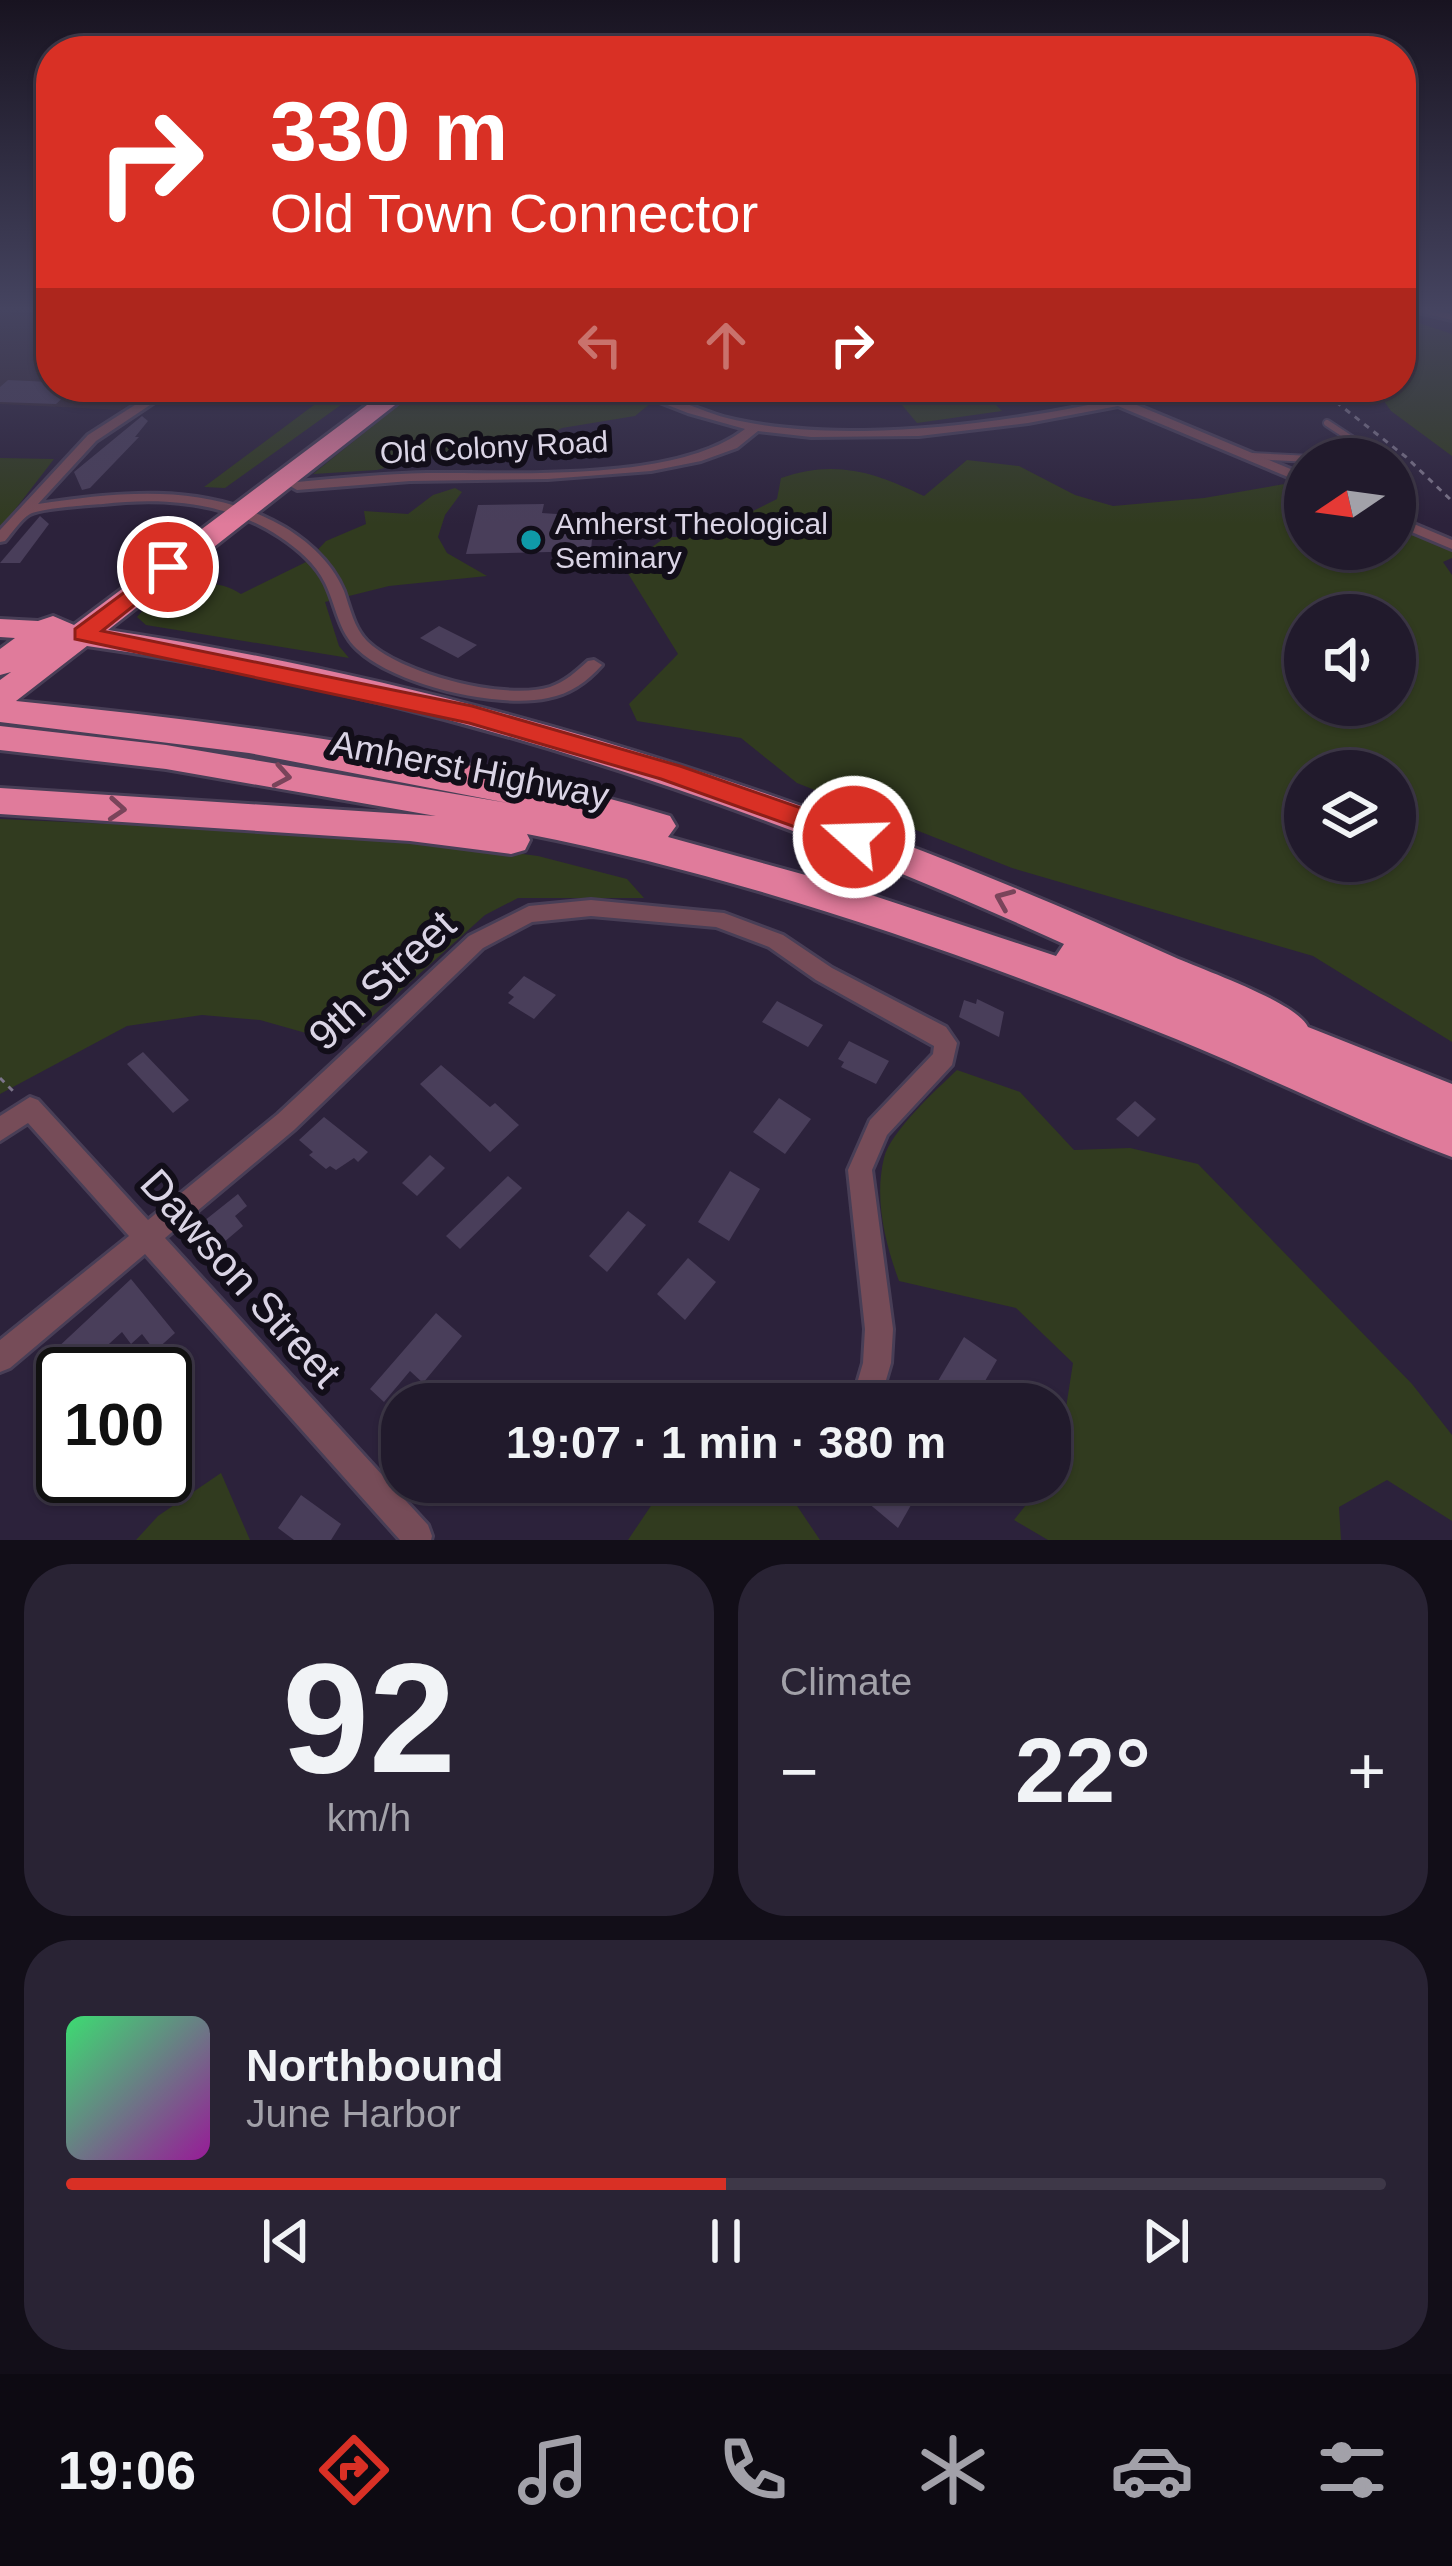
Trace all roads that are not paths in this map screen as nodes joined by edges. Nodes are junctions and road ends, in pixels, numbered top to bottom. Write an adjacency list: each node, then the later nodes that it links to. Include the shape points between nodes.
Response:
1 (148, 402): 15 (street, via 92,438)
2 (362, 402): 14 (highway)
3 (384, 402): 14 (highway)
4 (668, 402): 8 (street)
5 (1108, 402): 8 (street, via 938,428)
6 (1117, 402): 10 (street)
7 (1327, 423): 9 (lane)
8 (755, 427): 13 (street, Old Colony Road, via 707,453 577,475)
9 (1350, 438)
10 (1248, 456): 11 (lane); 12 (street)
11 (1284, 458)
12 (1284, 471)
13 (297, 486)
14 (229, 509): 15 (street, via 184,496 134,495); 20 (highway); 21 (street, via 279,530 322,566 353,635 391,663 478,691 536,696)
15 (23, 511): 17 (street)
16 (1416, 529): 18 (street)
17 (0, 538)
18 (1452, 545)
19 (0, 628): 20 (highway)
20 (65, 632): 22 (highway); 27 (highway, one-way to 20, via 1072,927 745,796 399,697)
21 (594, 665)
22 (9, 680)
23 (0, 711): 27 (highway, Amherst Highway, via 371,760 723,843 1127,974)
24 (0, 738): 26 (highway, Amherst Highway, one-way to 26, via 250,770 620,841 744,871)
25 (0, 801): 26 (highway, one-way to 26, via 511,840 704,877)
26 (1016, 960): 30 (highway, Amherst Highway)
27 (1377, 1072): 28 (highway, Amherst Highway)
28 (1452, 1106)
29 (0, 1130): 31 (street, Dawson Street, via 30,1108)
30 (1452, 1135)
31 (149, 1237): 32 (street, 9th Street); 33 (street, 9th Street, via 476,942 529,914 591,908 717,919 776,941 938,1034 947,1052 878,1128 860,1170 880,1329); 34 (street, Dawson Street)
32 (0, 1358)
33 (872, 1383)
34 (417, 1536)

